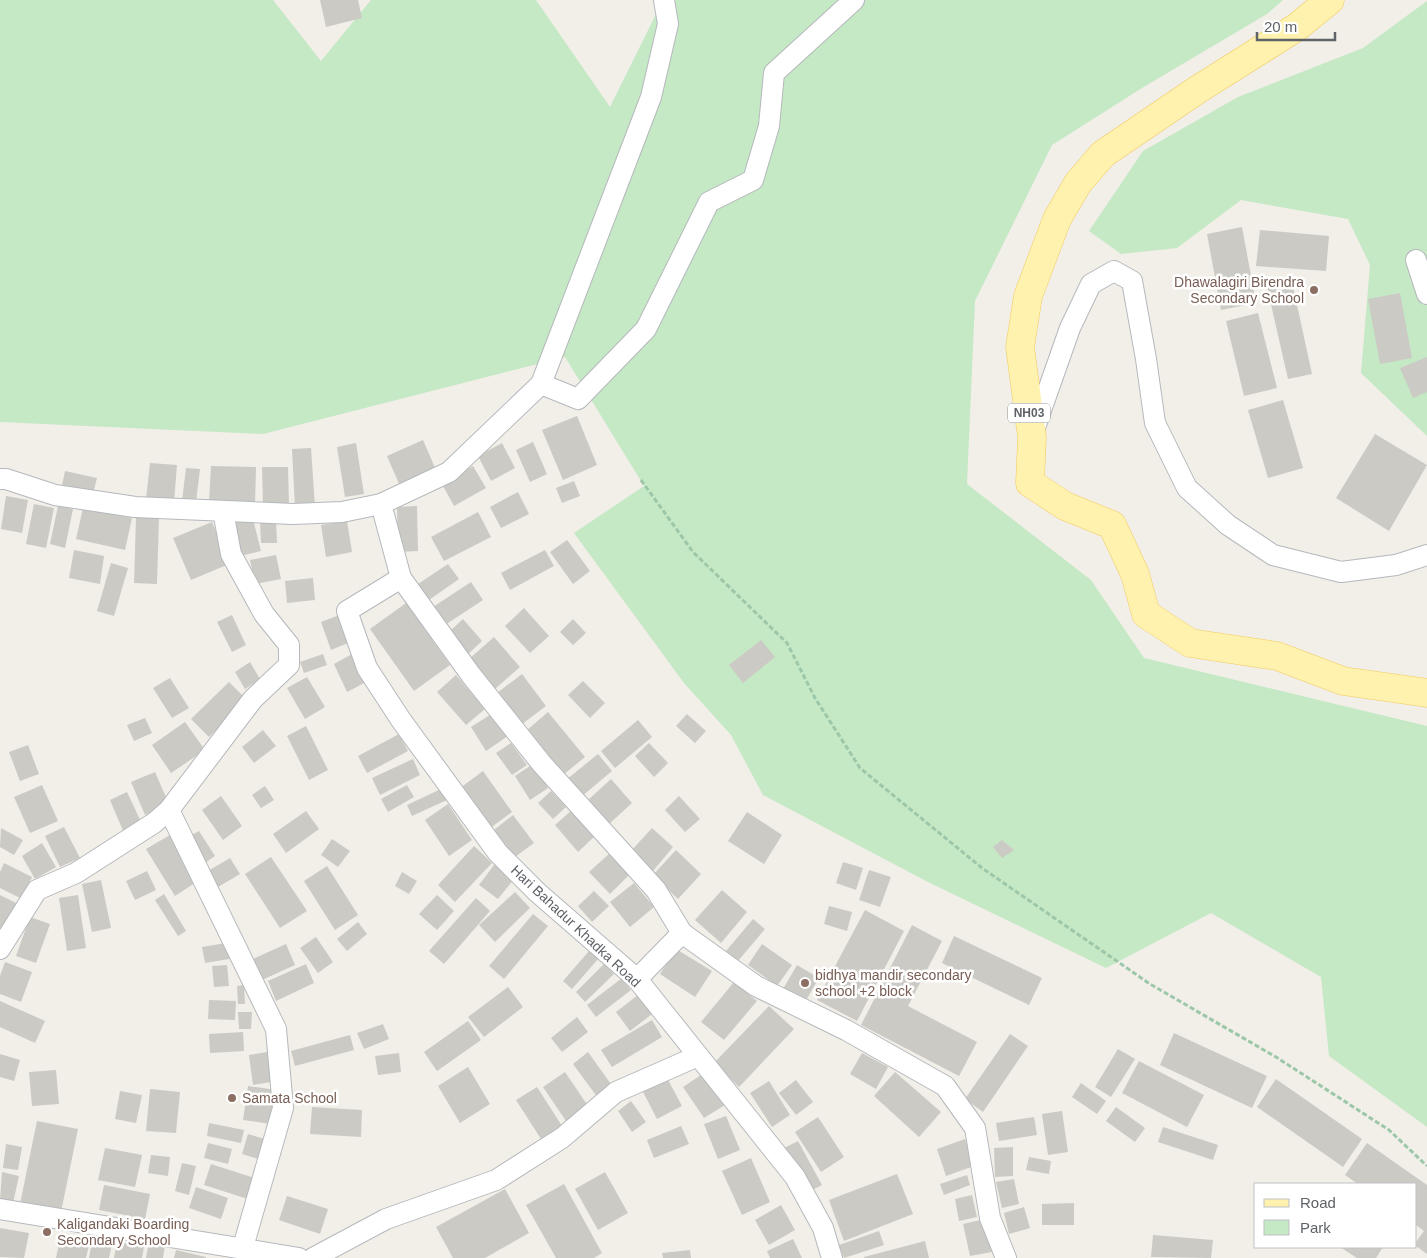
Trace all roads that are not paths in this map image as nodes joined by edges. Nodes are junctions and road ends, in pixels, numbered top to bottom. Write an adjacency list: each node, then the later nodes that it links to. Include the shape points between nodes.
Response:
1 (664, 0): 6 (street, via 668,24 650,98)
2 (854, 0): 6 (street, via 774,73 769,126 753,180 710,202 646,329 578,399)
3 (1330, 0): 7 (main road, NH03, via 1297,27 1103,154 1078,183 1056,219 1028,296 1020,347)
4 (1416, 260): 5 (street)
5 (1427, 294)
6 (541, 384): 9 (street, via 449,472)
7 (1032, 437): 11 (street, via 1070,328 1090,284 1114,271 1132,281 1155,423 1187,488 1228,525 1274,555 1341,572 1396,565); 13 (main road, NH03, via 1030,483 1065,506 1112,525 1135,574 1146,614 1190,643 1277,656 1343,681)
8 (0, 479): 10 (street, via 55,495 135,507)
9 (381, 504): 10 (street, via 293,514); 12 (street)
10 (223, 511): 14 (street, via 231,554 264,614 289,645 289,665 253,699)
11 (1427, 555)
12 (401, 578): 15 (street, via 471,676 542,764 656,890); 17 (street, Hari Bahadur Khadka Road, via 347,611 367,668 498,853 537,892)
13 (1427, 693)
14 (169, 810): 16 (street, via 76,873 37,890); 20 (street, via 276,1029 283,1108)
15 (682, 933): 17 (street); 24 (street, via 756,986 846,1030 945,1086 975,1128 990,1218)
16 (0, 949)
17 (636, 979): 18 (street, Hari Bahadur Khadka Road)
18 (698, 1056): 22 (street, via 616,1092 562,1138 496,1180 386,1219); 23 (street, Hari Bahadur Khadka Road, via 795,1177 823,1228)
19 (0, 1209): 20 (street)
20 (243, 1248): 21 (street)
21 (299, 1258)
22 (313, 1258)
23 (832, 1258)
24 (1006, 1258)

